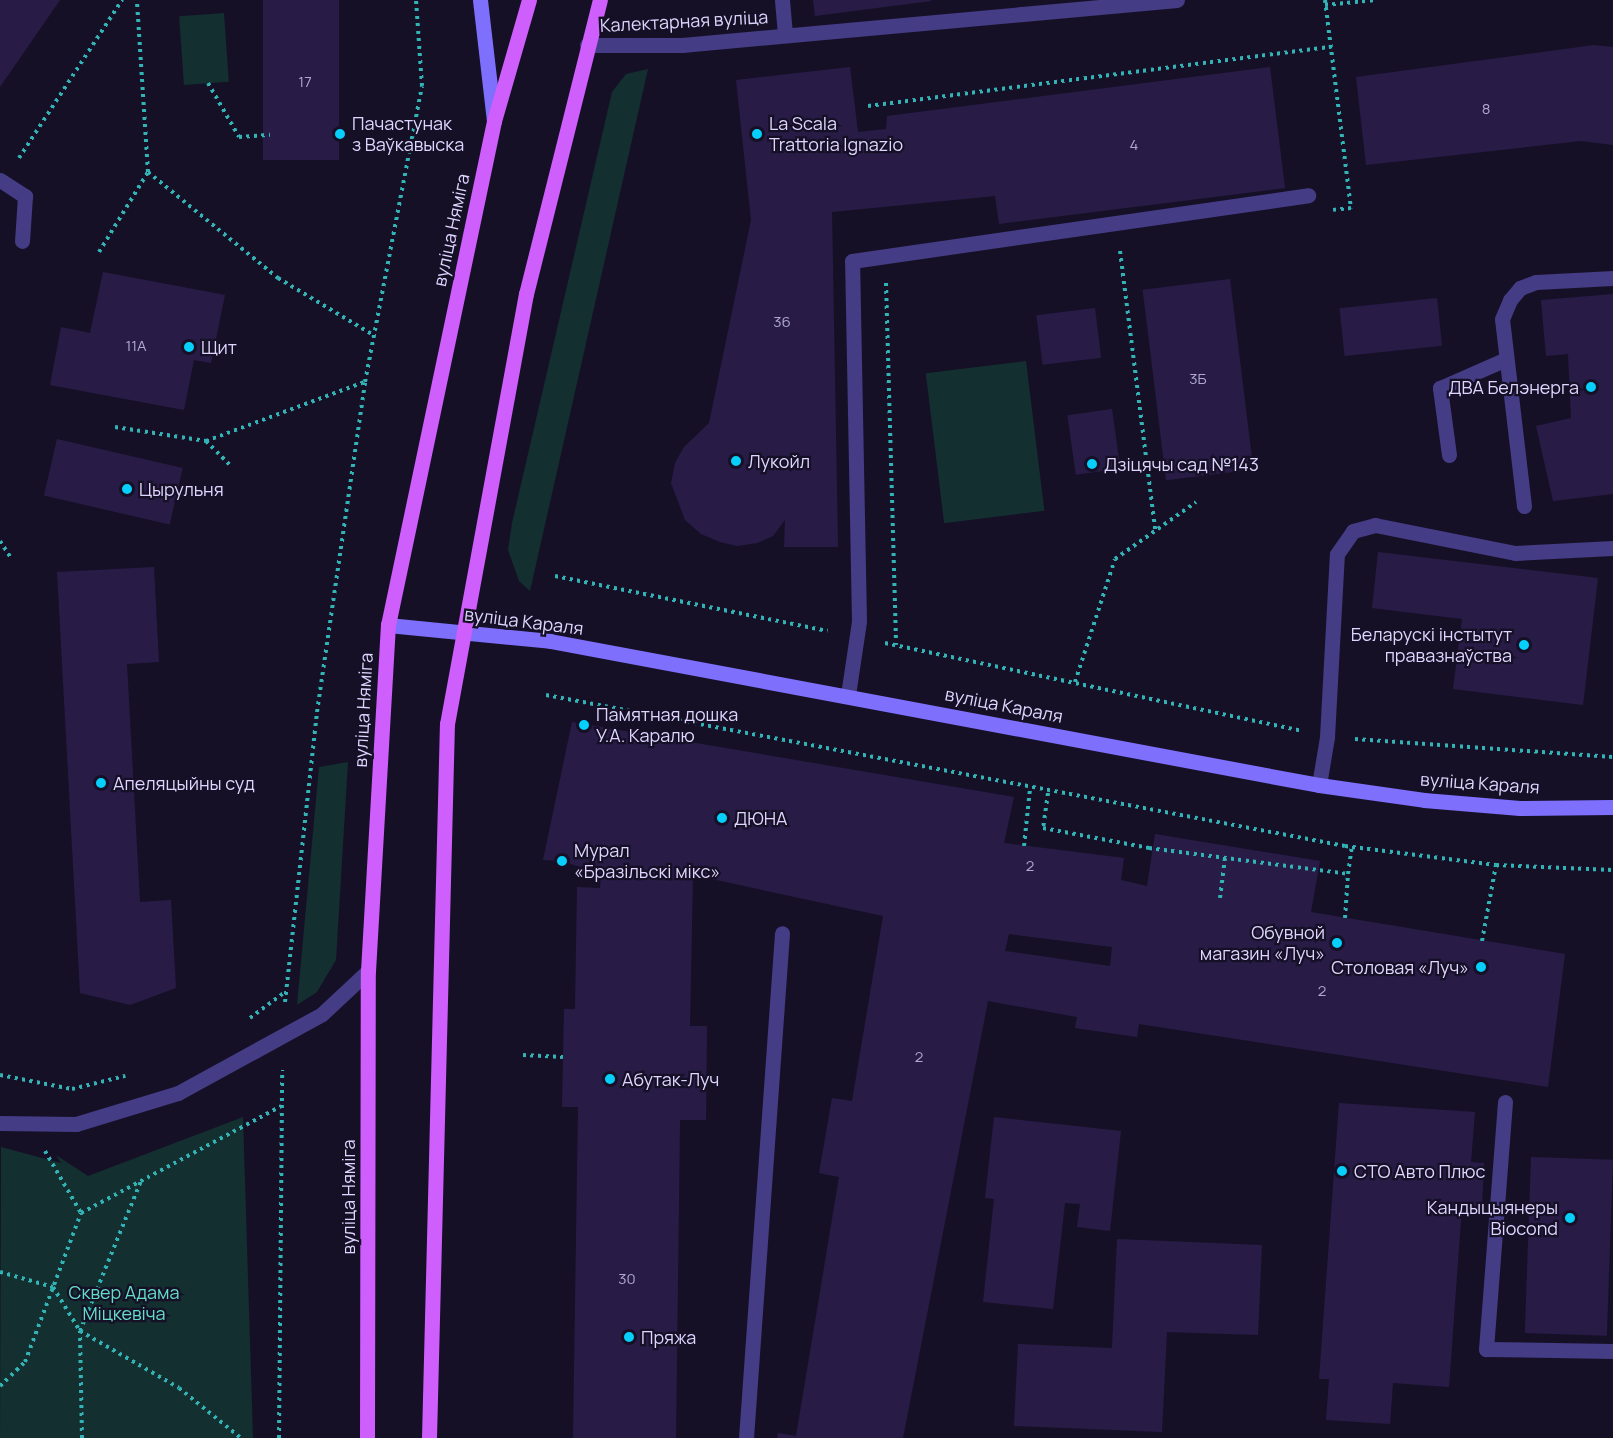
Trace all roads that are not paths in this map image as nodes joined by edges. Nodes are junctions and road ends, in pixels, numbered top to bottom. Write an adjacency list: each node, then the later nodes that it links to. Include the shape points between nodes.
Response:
1 (480, 0): 8 (main road)
2 (529, 0): 8 (main road, вуліца Няміга)
3 (600, 0): 7 (main road)
4 (782, 0): 6 (street)
5 (1177, 0): 6 (street, Калектарная вуліца)
6 (785, 35): 7 (street, Калектарная вуліца, via 682,45)
7 (587, 45): 18 (main road, via 526,294)
8 (494, 121): 17 (main road, вуліца Няміга)
9 (2, 181): 11 (street, via 25,196)
10 (1308, 195): 19 (street, via 852,261 859,621)
11 (22, 241)
12 (1613, 278): 13 (street, via 1536,282 1520,288 1502,319)
13 (1506, 359): 14 (street, via 1440,388); 15 (street)
14 (1449, 455)
15 (1524, 506)
16 (1613, 548): 20 (street, via 1515,553 1375,525 1353,531 1337,554 1327,737)
17 (388, 625): 18 (main road, вуліца Караля); 23 (main road, вуліца Няміга)
18 (461, 633): 19 (main road, вуліца Караля, via 550,642); 28 (main road, via 447,724)
19 (848, 695): 20 (main road, вуліца Караля)
20 (1319, 784): 21 (main road, вуліца Караля, via 1424,800 1509,807)
21 (1613, 807)
22 (782, 933): 29 (street)
23 (368, 971): 25 (street, via 322,1014 178,1093 75,1124); 27 (main road, вуліца Няміга)
24 (1505, 1102): 26 (street, via 1486,1349)
25 (0, 1123)
26 (1613, 1351)
27 (367, 1438)
28 (429, 1438)
29 (746, 1438)

